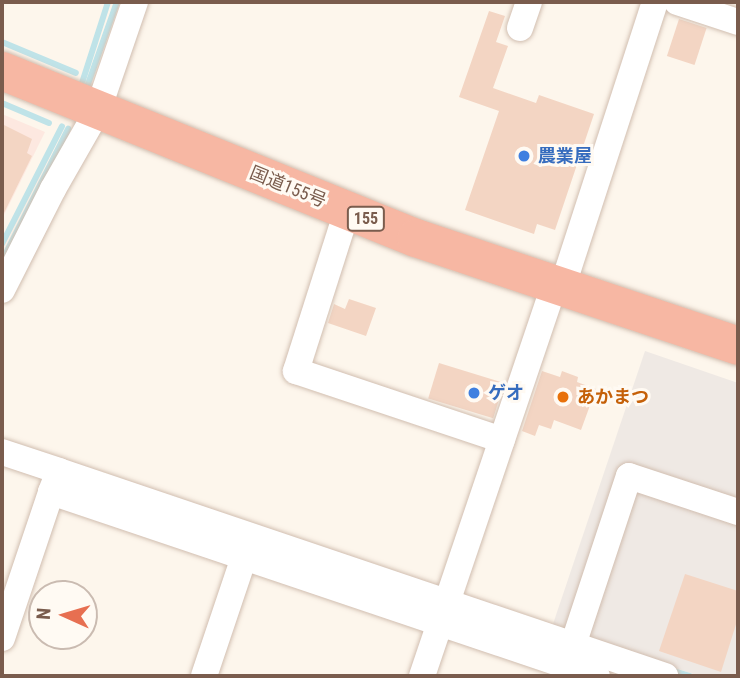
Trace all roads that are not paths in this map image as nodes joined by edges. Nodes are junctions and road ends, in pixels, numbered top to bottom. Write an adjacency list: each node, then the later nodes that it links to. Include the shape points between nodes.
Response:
1 (135, 2): 8 (street)
2 (529, 2): 6 (street)
3 (655, 2): 10 (street)
4 (677, 2): 5 (street)
5 (738, 22)
6 (520, 28)
7 (2, 71): 8 (highway, 国道155号 / 155)
8 (98, 110): 9 (highway, 国道155号 / 155); 11 (street)
9 (347, 211): 10 (highway, 国道155号 / 155); 13 (street, via 296,372)
10 (558, 287): 12 (highway, 国道155号 / 155); 13 (street)
11 (2, 290)
12 (738, 346)
13 (502, 439): 18 (street)
14 (2, 452): 15 (street)
15 (55, 481): 17 (street); 18 (street); 19 (street)
16 (738, 512): 20 (street, via 629,475)
17 (244, 557): 18 (street); 21 (street)
18 (443, 613): 20 (street); 22 (street); 23 (street)
19 (2, 638)
20 (573, 645): 24 (street)
21 (204, 676)
22 (422, 676)
23 (597, 676)
24 (665, 676)

